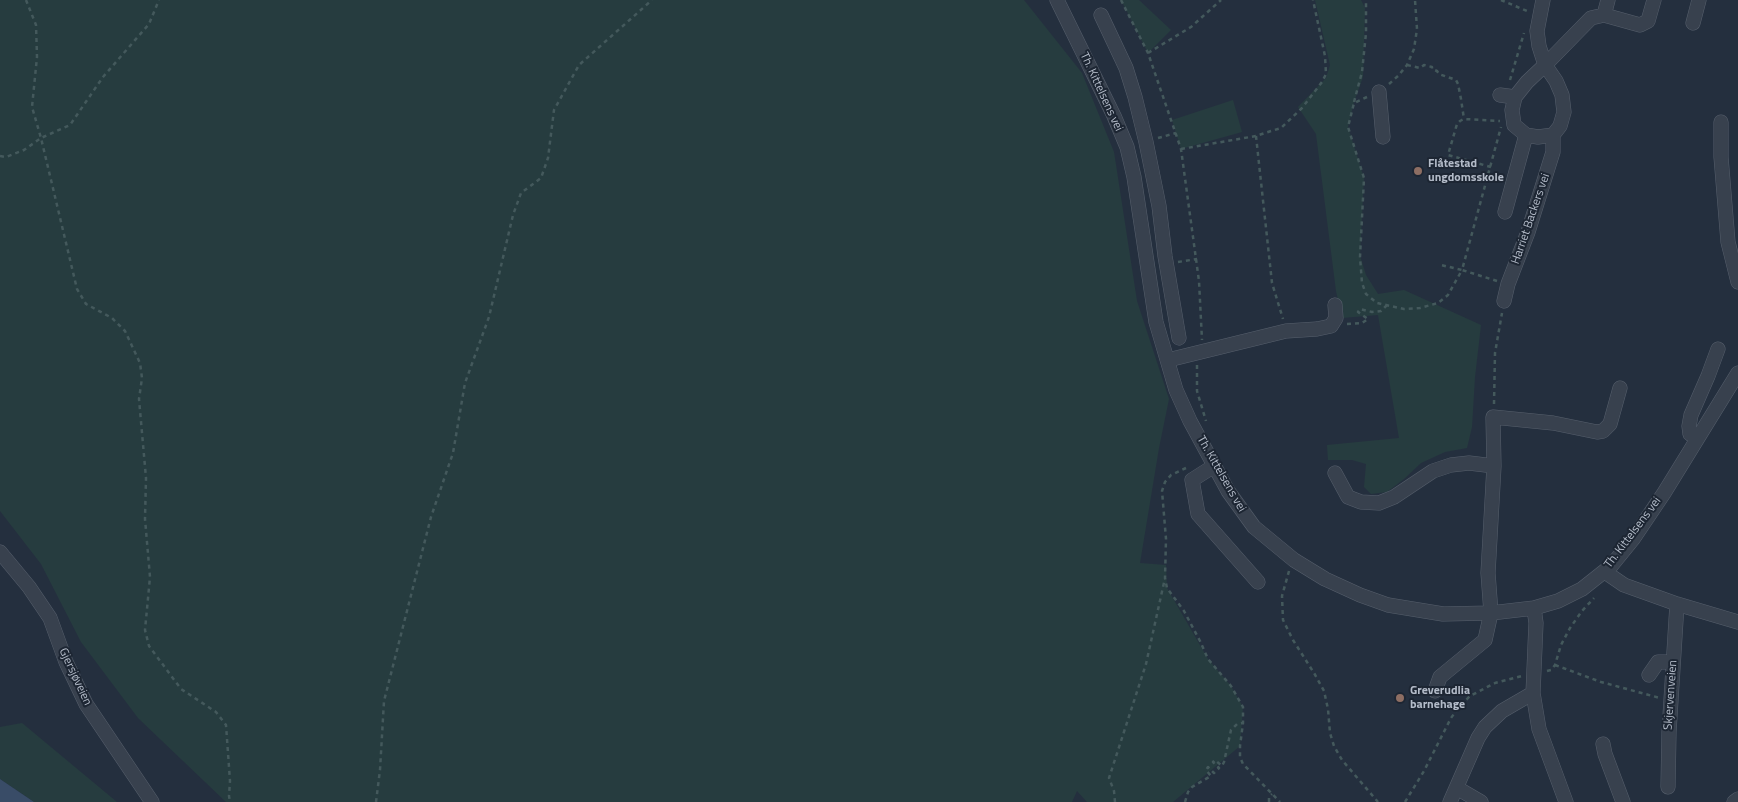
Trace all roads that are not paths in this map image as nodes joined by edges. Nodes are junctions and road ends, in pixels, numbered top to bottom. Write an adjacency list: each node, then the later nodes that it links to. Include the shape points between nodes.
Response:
1 (1057, 0): 16 (street, Th. Kittelsens vei)
2 (1543, 0): 9 (street, Harriet Backers vei, via 1537,31)
3 (1608, 0): 7 (street)
4 (1654, 0): 7 (street, via 1648,21 1640,25)
5 (1699, 0): 8 (street)
6 (1101, 15): 15 (street, via 1126,68)
7 (1604, 15): 9 (street, via 1585,22)
8 (1693, 23)
9 (1545, 65): 12 (street, via 1507,96 1514,125); 13 (street, Harriet Backers vei, via 1562,95 1564,112)
10 (1379, 92): 14 (street)
11 (1721, 122): 20 (street, via 1728,242)
12 (1526, 135): 13 (street); 17 (street)
13 (1553, 135): 21 (street, Harriet Backers vei, via 1553,152)
14 (1383, 137)
15 (1146, 142): 16 (street); 18 (street)
16 (1126, 147): 19 (street, Th. Kittelsens vei, via 1134,177)
17 (1505, 212)
18 (1165, 256): 19 (street); 23 (street)
19 (1145, 261): 25 (street, Th. Kittelsens vei, via 1156,322)
20 (1738, 282)
21 (1504, 301)
22 (1335, 305): 25 (street, via 1334,324 1286,331)
23 (1179, 338)
24 (1718, 349): 28 (street, via 1688,426 1690,434)
25 (1168, 360): 29 (street, Th. Kittelsens vei, via 1176,390)
26 (1738, 373): 28 (street, Th. Kittelsens vei)
27 (1620, 388): 30 (street, via 1610,424 1603,431 1493,417)
28 (1697, 438): 33 (street, Th. Kittelsens vei, via 1633,538)
29 (1212, 462): 34 (street, via 1192,480 1198,514); 37 (street, Th. Kittelsens vei, via 1254,527 1294,560 1334,583 1360,596 1407,610 1443,614)
30 (1494, 466): 31 (street, via 1451,464 1379,503 1348,497); 37 (street, via 1488,573)
31 (1335, 473)
32 (0, 552): 47 (street, Gjersjøveien, via 29,586 50,618 86,704)
33 (1604, 572): 35 (street, via 1624,585); 36 (street, Th. Kittelsens vei, via 1582,589)
34 (1258, 582)
35 (1676, 604): 38 (street); 39 (street, Skjervenveien)
36 (1534, 608): 37 (street, Th. Kittelsens vei); 42 (street)
37 (1491, 613): 41 (street, via 1485,640 1440,677)
38 (1738, 622)
39 (1674, 662): 40 (street, via 1658,662); 44 (street, Skjervenveien, via 1668,732)
40 (1650, 675)
41 (1435, 692)
42 (1533, 693): 45 (street, via 1502,711 1486,727 1478,738); 50 (street, via 1539,729)
43 (1603, 744): 51 (street)
44 (1668, 787)
45 (1457, 788): 48 (street); 49 (street)
46 (1738, 798): 52 (street)
47 (152, 802)
48 (1450, 802)
49 (1481, 802)
50 (1566, 802)
51 (1623, 802)
52 (1734, 802)

